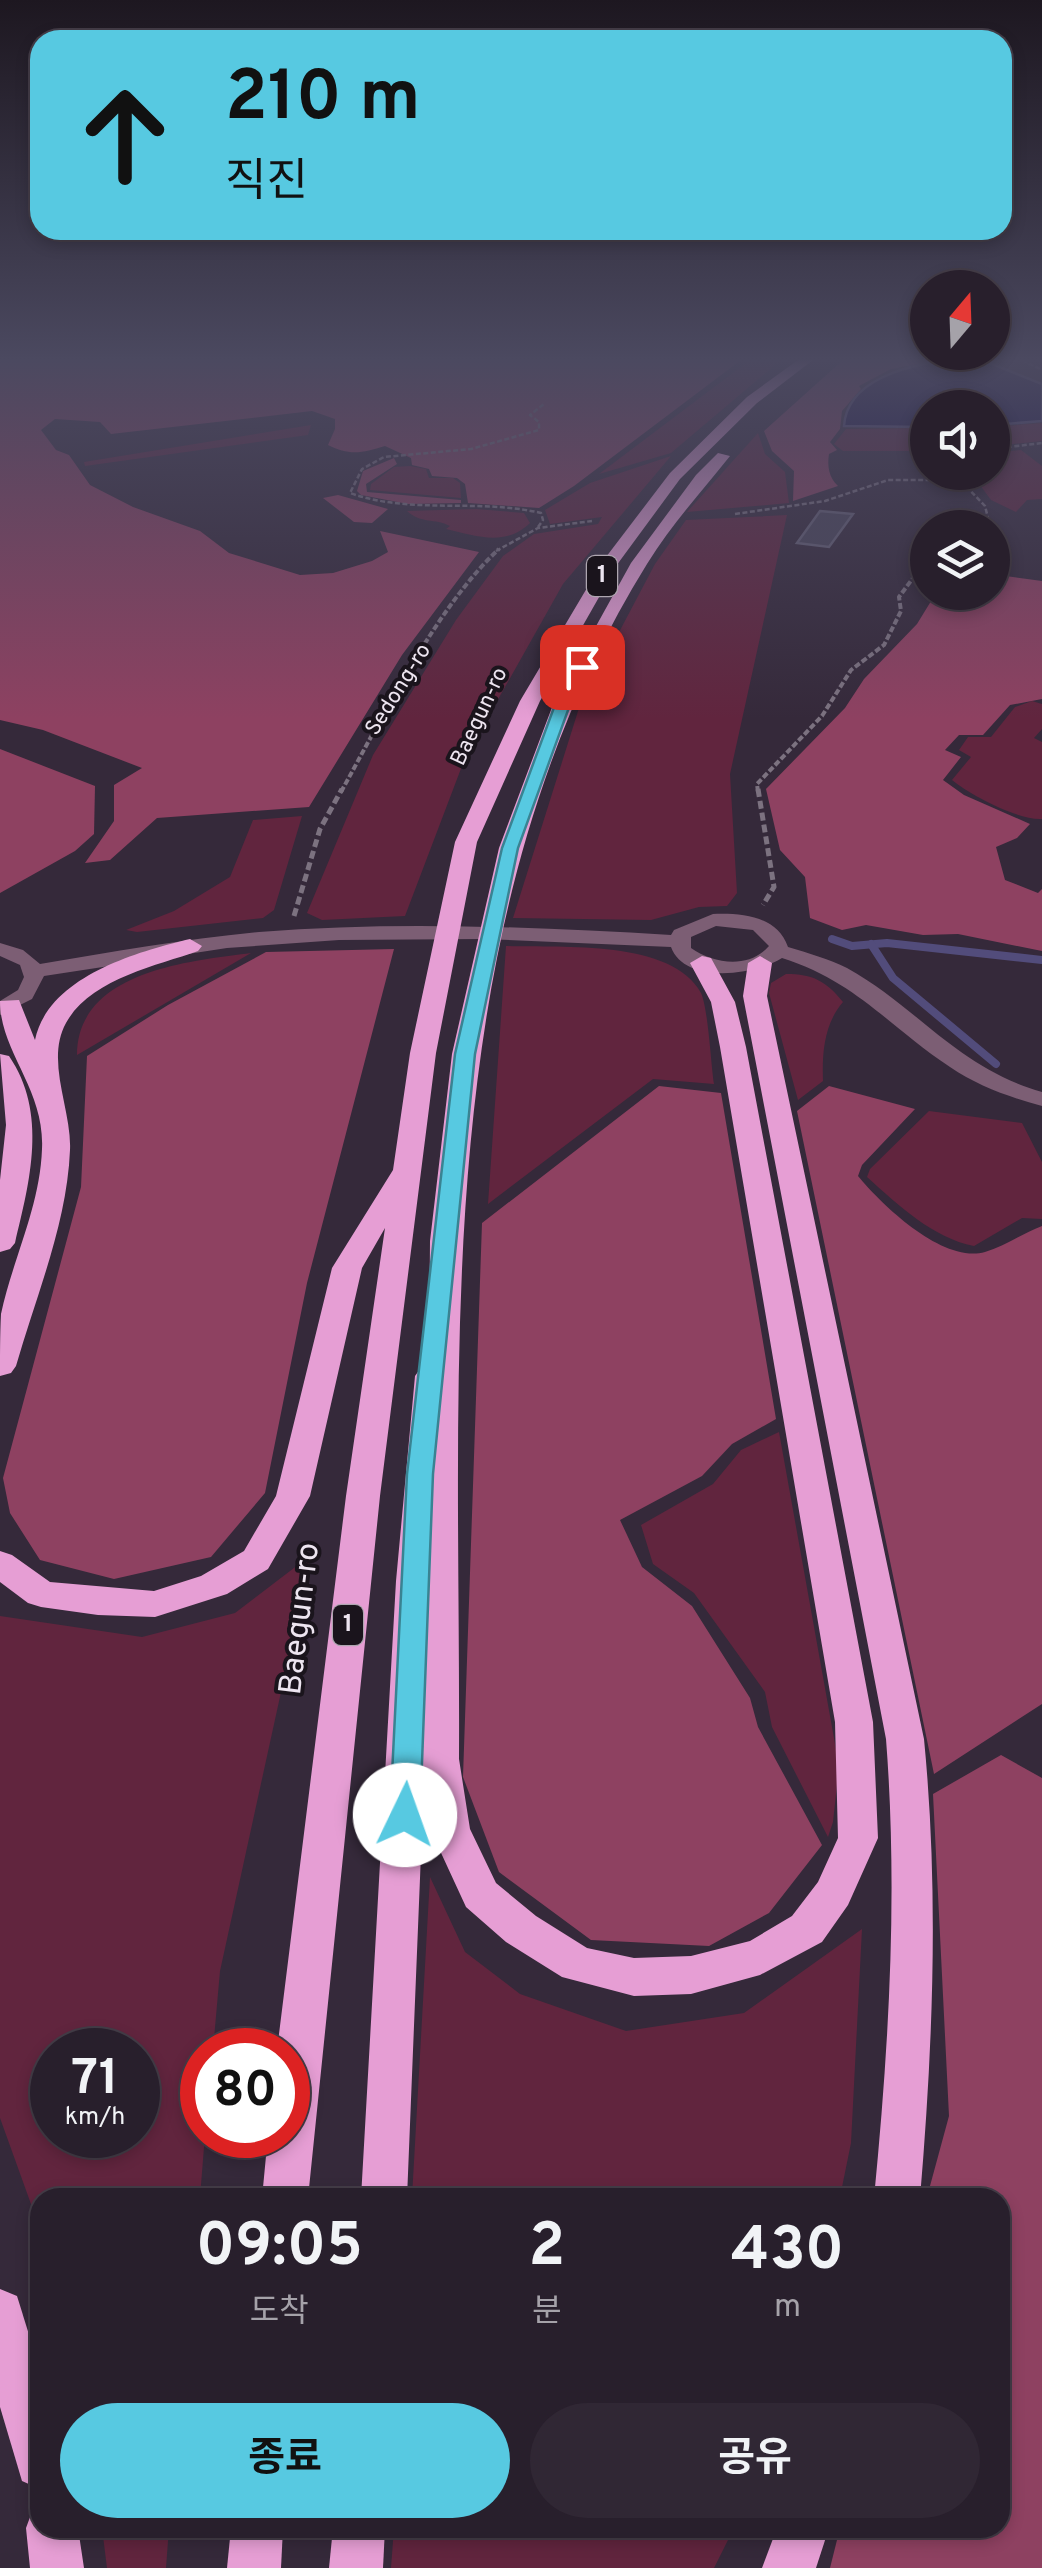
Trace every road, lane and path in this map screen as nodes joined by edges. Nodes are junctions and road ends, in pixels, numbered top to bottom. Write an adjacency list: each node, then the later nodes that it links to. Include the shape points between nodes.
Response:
1 (355, 480): 9 (path, via 350,492 368,501 524,508 541,513)
2 (672, 480): 22 (highway, Baegun-ro / 1, via 611,561 530,700 466,842 422,1053)
3 (700, 480): 23 (highway, 1, via 639,563 564,702 510,848 465,1054)
4 (910, 480): 7 (path)
5 (970, 490): 6 (path)
6 (986, 510)
7 (735, 514)
8 (592, 522): 9 (path, Sedong-ro)
9 (538, 528): 12 (path, Sedong-ro, via 496,551 402,681 320,828)
10 (910, 583): 11 (path, via 884,645 851,670 822,716 758,784 774,886)
11 (752, 924): 15 (street, via 699,923 681,934); 16 (street, via 776,938)
12 (288, 936): 13 (street); 15 (street, via 518,932)
13 (190, 946): 17 (street); 20 (highway, via 104,979 71,1001 52,1024)
14 (0, 949): 17 (street)
15 (690, 952): 16 (street, via 736,968); 23 (highway, via 724,1002 854,1722 859,1790 858,1838 833,1894 808,1930 760,1957 692,1974 634,1977 577,1964 481,1895 450,1829 440,1759)
16 (769, 956): 21 (street, via 842,974 958,1066); 29 (highway, via 755,996 905,1739 912,1802 916,1949)
17 (36, 971): 18 (street, via 35,983)
18 (5, 1007): 20 (highway)
19 (0, 1062): 24 (highway, via 20,1120)
20 (48, 1094): 25 (highway, via 55,1122 53,1184)
21 (1042, 1099)
22 (408, 1165): 26 (highway, via 348,1268 293,1496 256,1560 214,1584 155,1604 41,1594); 27 (highway, Baegun-ro / 1, via 356,1554)
23 (447, 1221): 28 (highway, 1, via 420,1474)
24 (0, 1243)
25 (0, 1366)
26 (0, 1564)
27 (286, 2188)
28 (385, 2188)
29 (898, 2188)
30 (0, 2313): 31 (highway)
31 (30, 2425)
32 (53, 2538): 36 (highway)
33 (256, 2538): 37 (highway)
34 (358, 2538): 38 (highway)
35 (800, 2538): 39 (highway)
36 (57, 2568)
37 (254, 2568)
38 (356, 2568)
39 (789, 2568)

